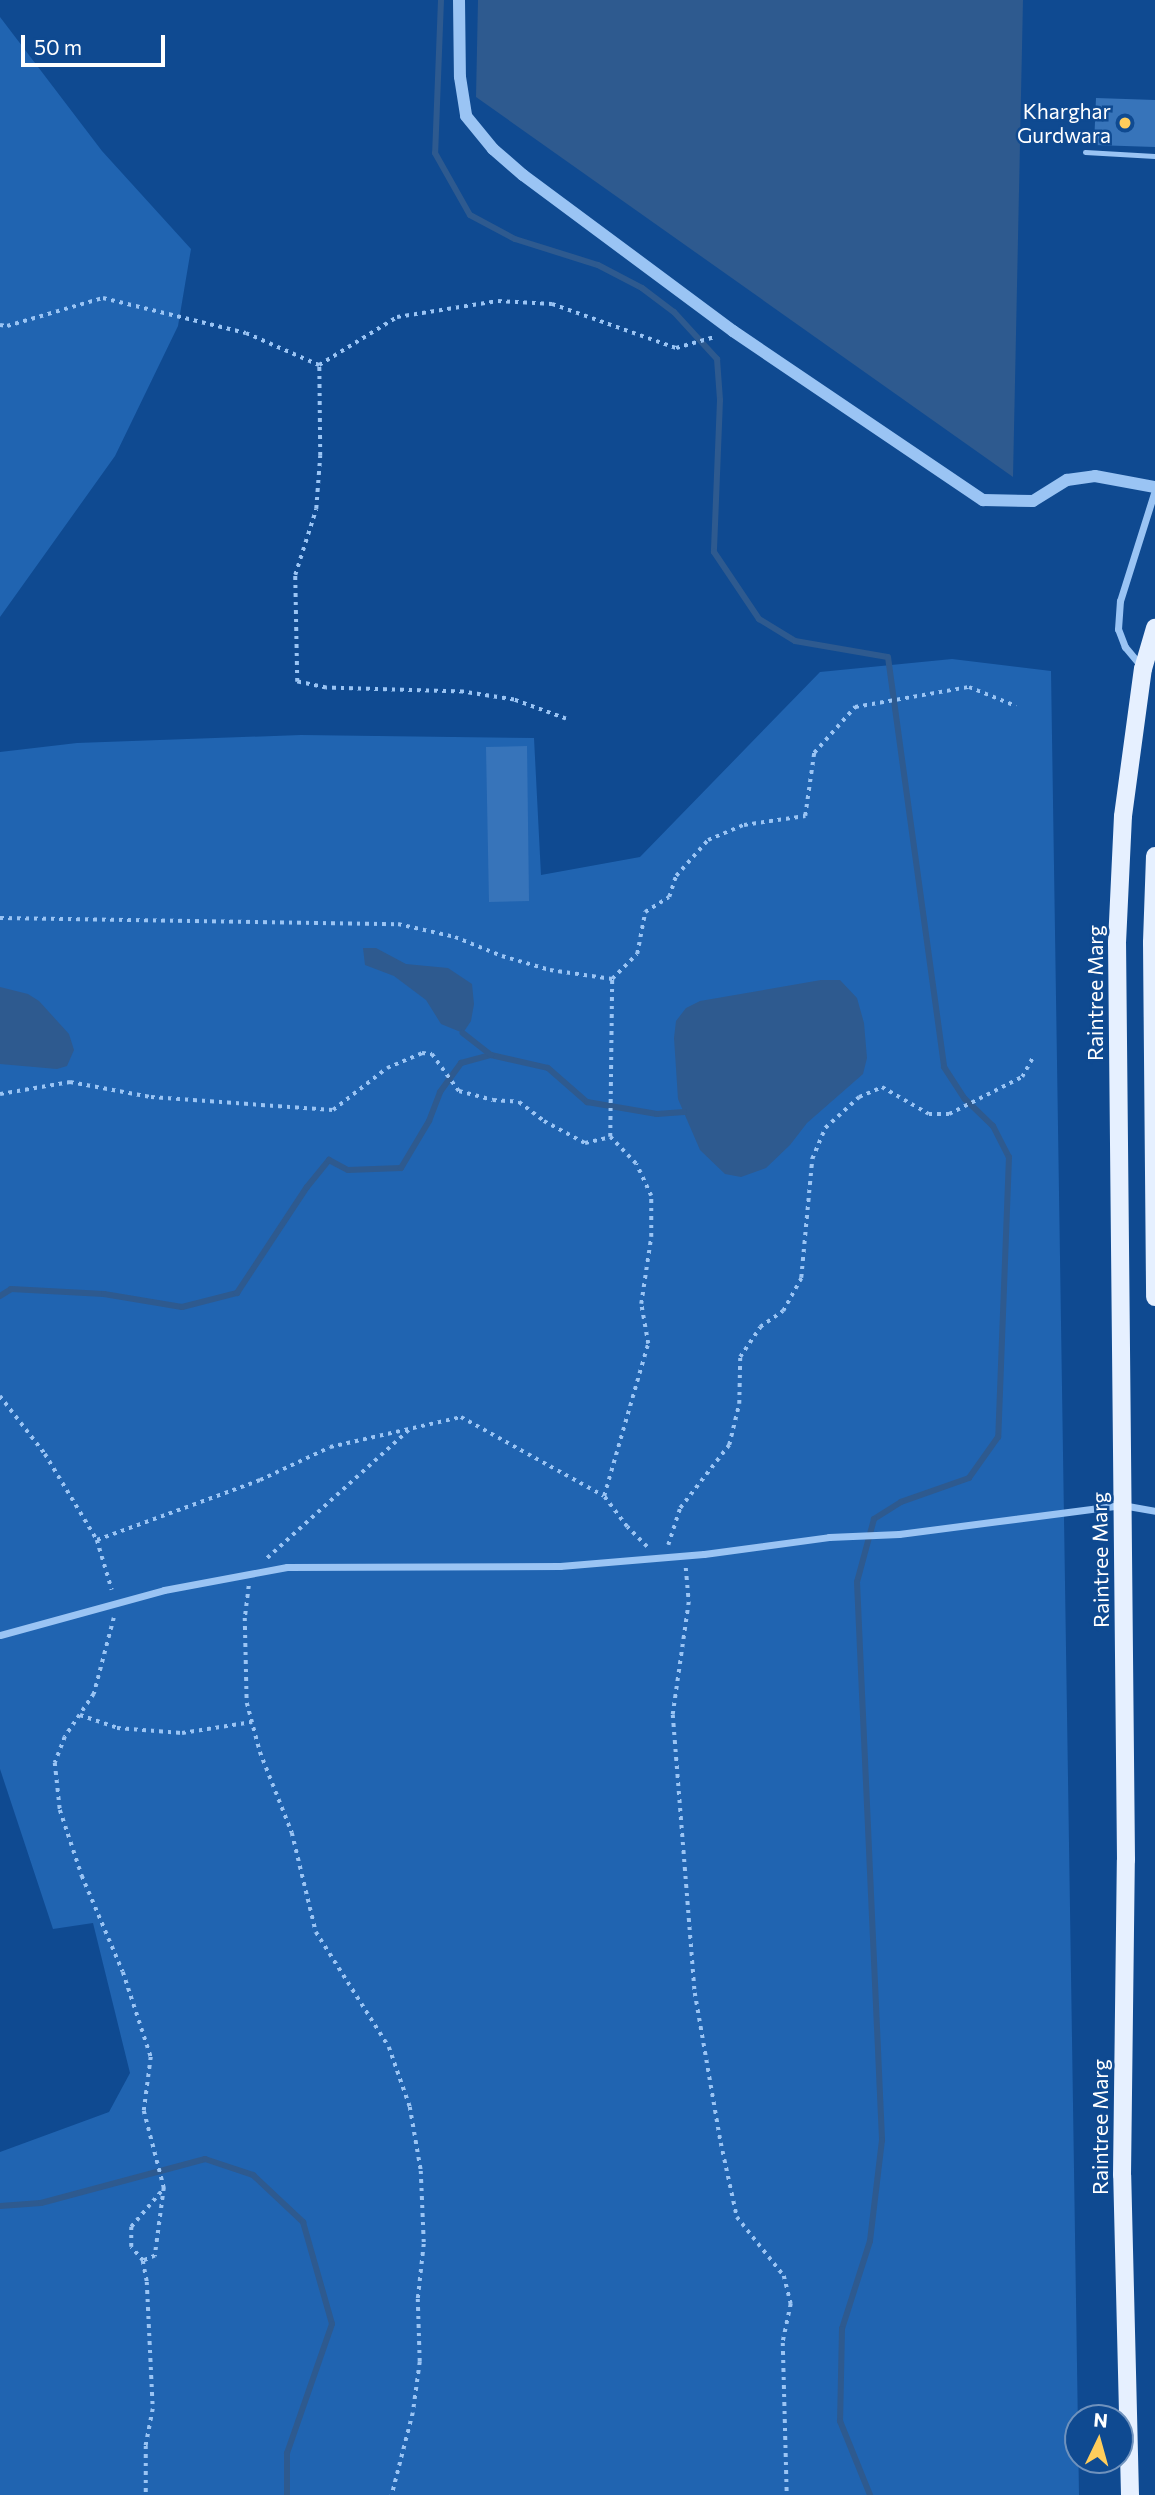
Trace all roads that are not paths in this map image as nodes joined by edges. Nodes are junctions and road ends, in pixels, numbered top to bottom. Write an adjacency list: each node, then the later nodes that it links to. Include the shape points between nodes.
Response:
1 (460, 0): 4 (street, via 460,77 466,116 523,175 733,331 983,500 1033,501 1067,480 1095,476)
2 (1085, 152): 3 (lane)
3 (1155, 156)
4 (1155, 488): 6 (street, via 1121,601 1118,629)
5 (1155, 628): 6 (main road, Raintree Marg)
6 (1143, 670): 9 (main road, Raintree Marg, via 1123,816 1117,943)
7 (1155, 856): 8 (main road)
8 (1155, 1297)
9 (1122, 1505): 10 (street); 11 (street, via 899,1534 829,1536 685,1556 561,1566 287,1567 164,1590); 12 (main road, Raintree Marg, via 1126,1860 1122,2175)
10 (1155, 1511)
11 (0, 1635)
12 (1130, 2495)

